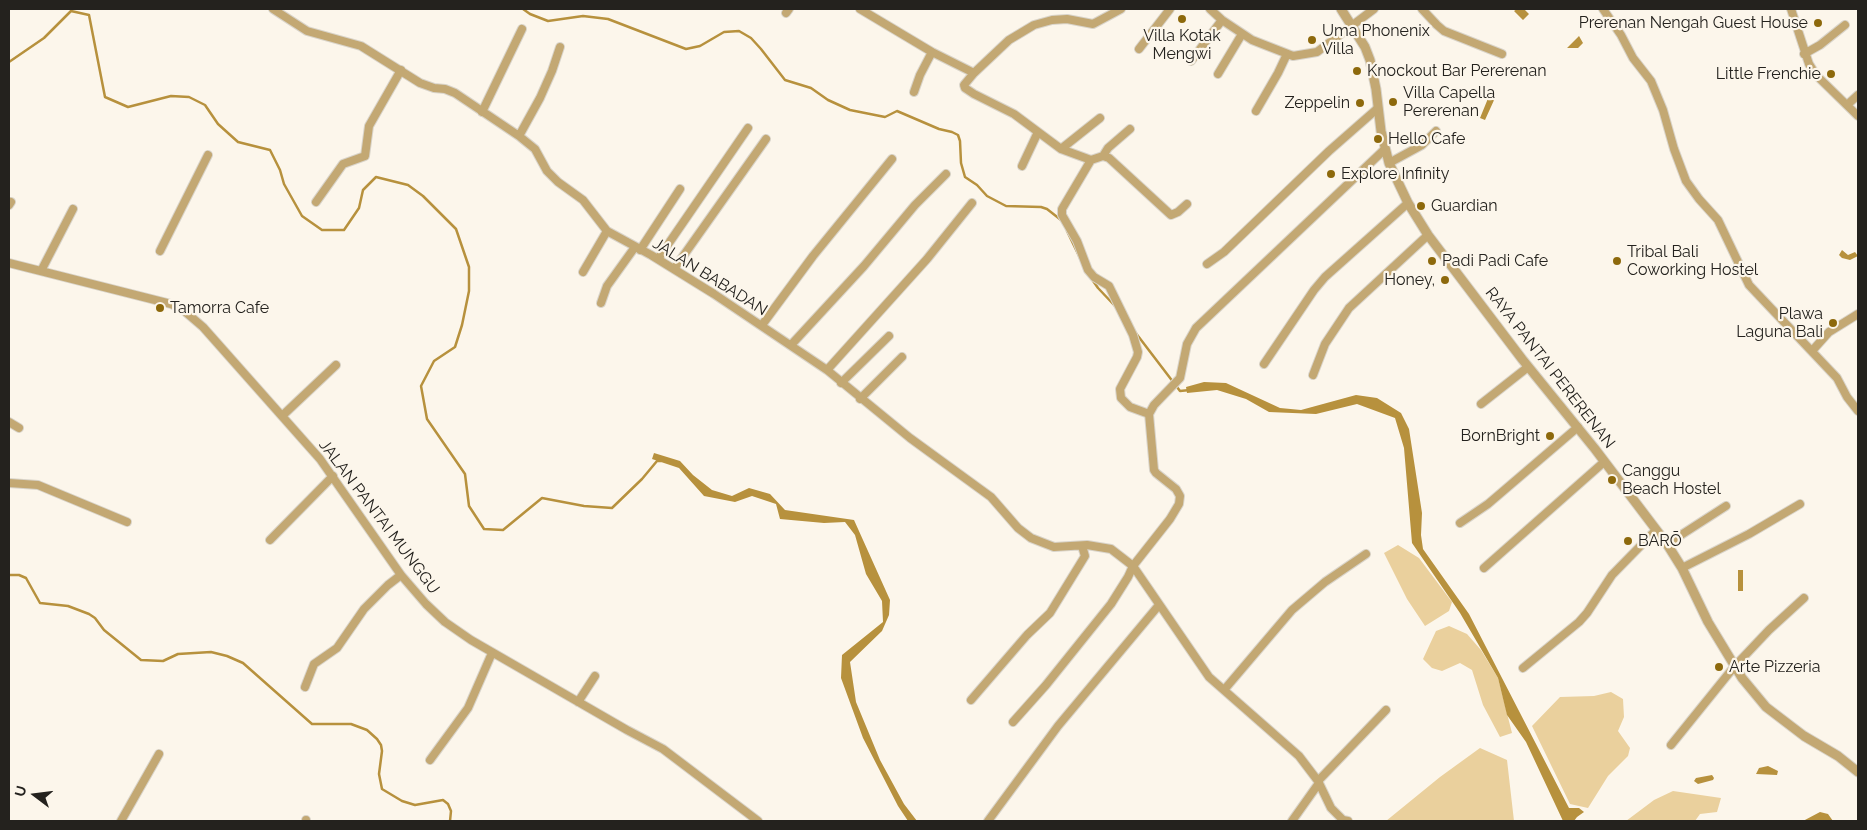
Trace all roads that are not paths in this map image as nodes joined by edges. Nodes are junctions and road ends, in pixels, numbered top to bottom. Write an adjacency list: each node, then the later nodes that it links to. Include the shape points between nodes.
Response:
1 (273, 9): 23 (street, JALAN BABADAN, via 307,32 361,46)
2 (860, 9): 18 (street)
3 (1121, 9): 24 (street, via 1093,24 1067,19 1034,25 1009,40)
4 (1170, 9): 17 (street)
5 (1210, 9): 11 (street)
6 (1341, 9): 12 (street, RAYA PANTAI PERERENAN)
7 (1374, 9): 12 (street)
8 (1422, 9): 20 (street, via 1444,31)
9 (1603, 9): 70 (street, via 1651,81 1686,181 1718,220 1749,285)
10 (1791, 9): 21 (street)
11 (1222, 20): 15 (street); 22 (street)
12 (1352, 25): 19 (street, via 1317,52 1301,56); 29 (street, RAYA PANTAI PERERENAN, via 1370,60)
13 (1845, 25): 21 (street)
14 (522, 30): 31 (street)
15 (1242, 34): 19 (street); 25 (street)
16 (560, 47): 38 (street, via 540,98)
17 (1139, 49)
18 (932, 52): 24 (street); 26 (street)
19 (1286, 54): 30 (street)
20 (1502, 54)
21 (1804, 54): 28 (street, via 1816,75)
22 (1191, 61)
23 (401, 70): 31 (street, JALAN BABADAN, via 420,84 456,93); 50 (street, via 369,126 365,156 343,164)
24 (974, 73): 37 (street, via 965,82 965,88 1014,114)
25 (1218, 74)
26 (914, 92)
27 (1858, 94): 28 (street)
28 (1847, 105): 32 (street)
29 (1378, 108): 41 (street, RAYA PANTAI PERERENAN); 61 (street, via 1224,252)
30 (1256, 111)
31 (482, 112): 38 (street, JALAN BABADAN)
32 (1858, 116)
33 (1100, 118): 40 (street)
34 (748, 128): 59 (street)
35 (1130, 129): 43 (street)
36 (1436, 131): 46 (street, via 1422,146)
37 (1038, 132): 40 (street); 47 (street)
38 (519, 136): 55 (street, JALAN BABADAN, via 535,149 547,171 558,182 587,204)
39 (766, 140): 62 (street)
40 (1061, 149): 45 (street)
41 (1385, 149): 46 (street, RAYA PANTAI PERERENAN); 81 (street, via 1196,328 1187,344 1180,378)
42 (208, 155): 58 (street)
43 (1102, 156): 45 (street); 53 (street, via 1109,158 1171,215)
44 (892, 159): 67 (street)
45 (1091, 160): 81 (street, via 1063,204 1062,214 1088,270 1109,286 1133,335 1138,352 1120,389 1121,398 1130,407)
46 (1389, 163): 52 (street, RAYA PANTAI PERERENAN)
47 (1022, 166)
48 (946, 174): 69 (street, via 914,205 864,266)
49 (680, 190): 57 (street)
50 (316, 202)
51 (972, 203): 75 (street, via 927,259)
52 (1408, 203): 56 (street, RAYA PANTAI PERERENAN); 72 (street, via 1320,283)
53 (1187, 204)
54 (73, 209): 63 (street)
55 (607, 231): 57 (street, JALAN BABADAN); 64 (street)
56 (1428, 235): 74 (street, RAYA PANTAI PERERENAN); 76 (street, via 1349,308 1325,344)
57 (638, 248): 59 (street, JALAN BABADAN); 65 (street, via 607,286)
58 (160, 251)
59 (658, 259): 62 (street, JALAN BABADAN)
60 (9, 263): 63 (street, JALAN PANTAI MUNGGU)
61 (1207, 264)
62 (674, 269): 67 (street, JALAN BABADAN)
63 (41, 271): 82 (street, JALAN PANTAI MUNGGU, via 182,309 203,327)
64 (583, 272)
65 (601, 303)
66 (1858, 314): 70 (street, via 1829,332)
67 (762, 325): 69 (street, JALAN BABADAN)
68 (889, 336): 77 (street)
69 (791, 345): 75 (street, JALAN BABADAN)
70 (1812, 351): 80 (street, via 1837,378)
71 (902, 357): 78 (street)
72 (1264, 364)
73 (336, 365): 82 (street)
74 (1528, 367): 79 (street); 85 (street, RAYA PANTAI PERERENAN)
75 (827, 370): 77 (street, JALAN BABADAN)
76 (1313, 375)
77 (841, 383): 78 (street, JALAN BABADAN)
78 (860, 399): 96 (street, JALAN BABADAN, via 991,497 1031,538 1054,547)
79 (1481, 404)
80 (1858, 411)
81 (1149, 414): 98 (street, via 1154,470 1180,496 1170,519)
82 (282, 416): 87 (street, JALAN PANTAI MUNGGU)
83 (9, 422): 84 (street)
84 (19, 428)
85 (1578, 428): 86 (street, RAYA PANTAI PERERENAN); 92 (street, via 1488,504)
86 (1604, 462): 93 (street, RAYA PANTAI PERERENAN); 99 (street)
87 (334, 476): 94 (street); 101 (street, JALAN PANTAI MUNGGU)
88 (9, 483): 91 (street, via 38,485)
89 (1800, 504): 100 (street)
90 (1726, 506): 95 (street)
91 (127, 522)
92 (1460, 523)
93 (1656, 530): 95 (street, RAYA PANTAI PERERENAN); 106 (street, via 1612,575 1579,622)
94 (270, 540)
95 (1667, 544): 100 (street, RAYA PANTAI PERERENAN)
96 (1082, 546): 98 (street, JALAN BABADAN, via 1111,549); 110 (street, via 1085,556 1050,613)
97 (1366, 554): 109 (street, via 1292,610)
98 (1133, 566): 103 (street, JALAN BABADAN); 113 (street, via 1111,604)
99 (1484, 568)
100 (1682, 568): 105 (street, RAYA PANTAI PERERENAN)
101 (401, 575): 104 (street, JALAN PANTAI MUNGGU, via 445,622); 108 (street, via 364,609 337,648 314,664)
102 (1804, 598): 105 (street)
103 (1159, 605): 109 (street, JALAN BABADAN, via 1209,677); 122 (street, via 1058,726)
104 (492, 652): 111 (street, JALAN PANTAI MUNGGU); 116 (street, via 468,708)
105 (1734, 667): 114 (street); 117 (street, RAYA PANTAI PERERENAN, via 1766,707)
106 (1523, 668)
107 (595, 676): 111 (street)
108 (305, 687)
109 (1224, 690): 118 (street, JALAN BABADAN, via 1299,756)
110 (971, 700)
111 (578, 702): 121 (street, JALAN PANTAI MUNGGU, via 663,749)
112 (1386, 710): 118 (street)
113 (1013, 722)
114 (1671, 745)
115 (158, 754): 120 (street)
116 (430, 760)
117 (1858, 772)
118 (1319, 782): 119 (street, JALAN BABADAN); 123 (street)
119 (1335, 818): 124 (street)
120 (121, 821)
121 (758, 821)
122 (988, 821)
123 (1292, 821)
124 (1348, 821)

